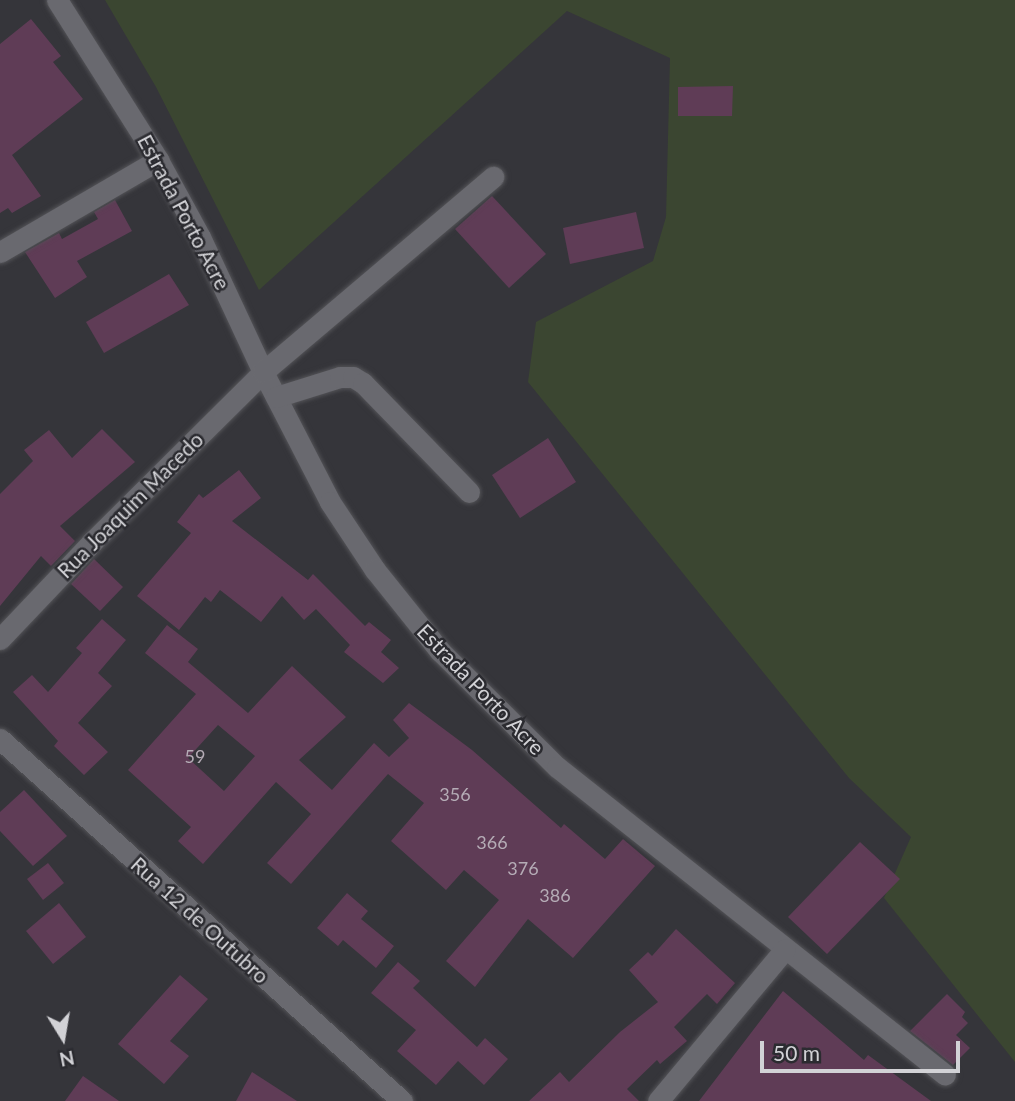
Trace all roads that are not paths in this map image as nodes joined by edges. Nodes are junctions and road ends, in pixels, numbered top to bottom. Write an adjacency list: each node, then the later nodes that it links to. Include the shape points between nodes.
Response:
1 (57, 0): 2 (street, Estrada Porto Acre)
2 (158, 160): 4 (street); 5 (street, Estrada Porto Acre)
3 (494, 177): 5 (street, Rua Joaquim Macedo)
4 (0, 252)
5 (263, 372): 6 (street, Estrada Porto Acre); 8 (street, Rua Joaquim Macedo)
6 (276, 397): 7 (street, via 353,377); 10 (street, Estrada Porto Acre, via 330,502 375,570 440,651 557,767)
7 (469, 492)
8 (0, 639)
9 (0, 738): 12 (street, Rua 12 de Outubro)
10 (785, 949): 11 (street, Estrada Porto Acre); 13 (street)
11 (944, 1075)
12 (402, 1101)
13 (658, 1101)

